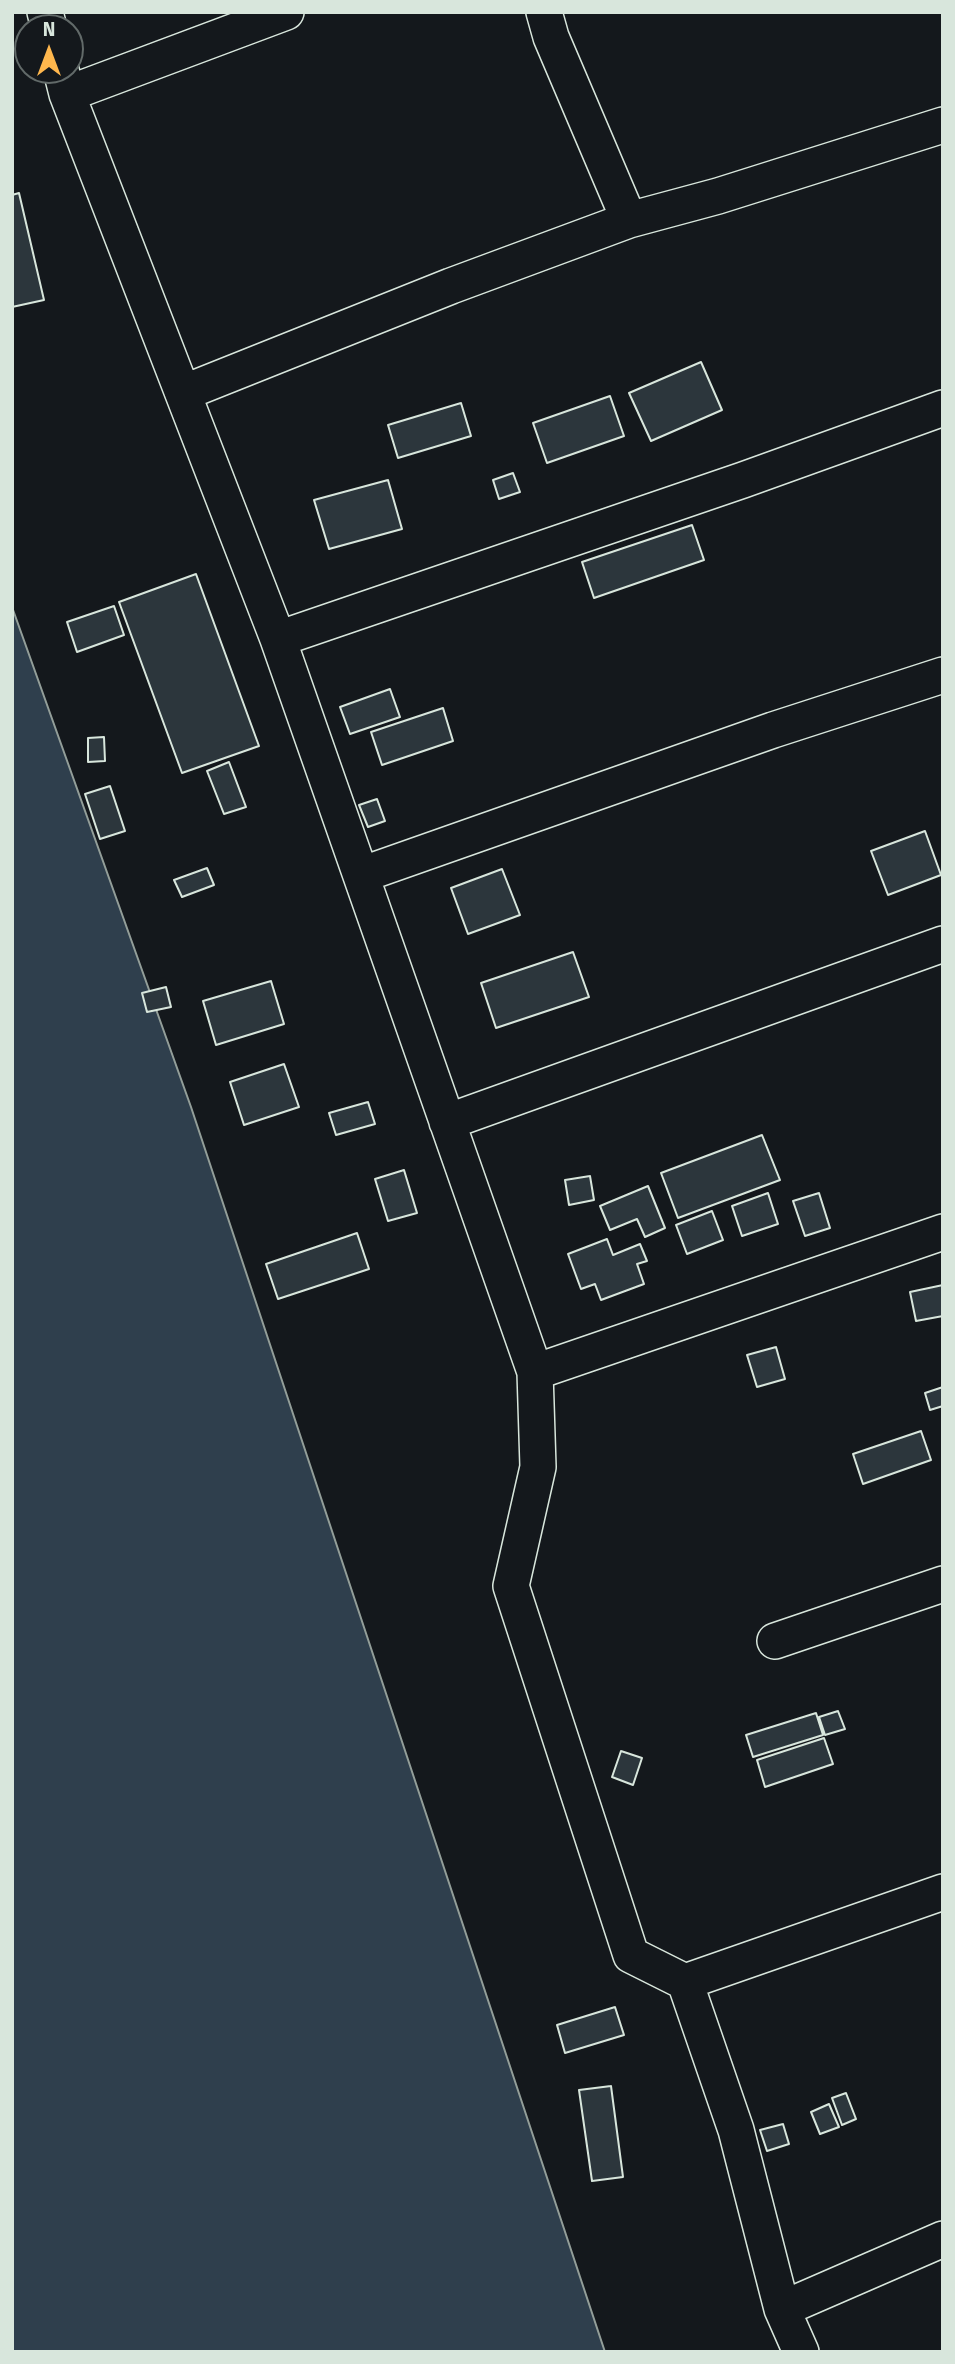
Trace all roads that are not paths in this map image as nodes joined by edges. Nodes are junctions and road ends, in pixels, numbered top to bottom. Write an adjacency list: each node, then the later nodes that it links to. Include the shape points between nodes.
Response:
1 (286, 12): 3 (street)
2 (544, 12): 6 (street)
3 (84, 76)
4 (65, 84): 7 (street)
5 (943, 125): 6 (street)
6 (629, 220): 7 (street)
7 (183, 393): 9 (street)
8 (943, 408): 9 (street)
9 (278, 639): 11 (street)
10 (943, 675): 11 (street)
11 (361, 875): 13 (street)
12 (943, 943): 13 (street)
13 (447, 1122): 15 (street)
14 (943, 1232): 15 (street)
15 (535, 1373): 19 (street, via 538,1467 511,1586 631,1955)
16 (943, 1584): 17 (street)
17 (775, 1642)
18 (943, 1892): 19 (street)
19 (685, 1982): 21 (street, via 736,2130)
20 (943, 2239): 21 (street)
21 (782, 2309): 22 (street)
22 (800, 2352)

